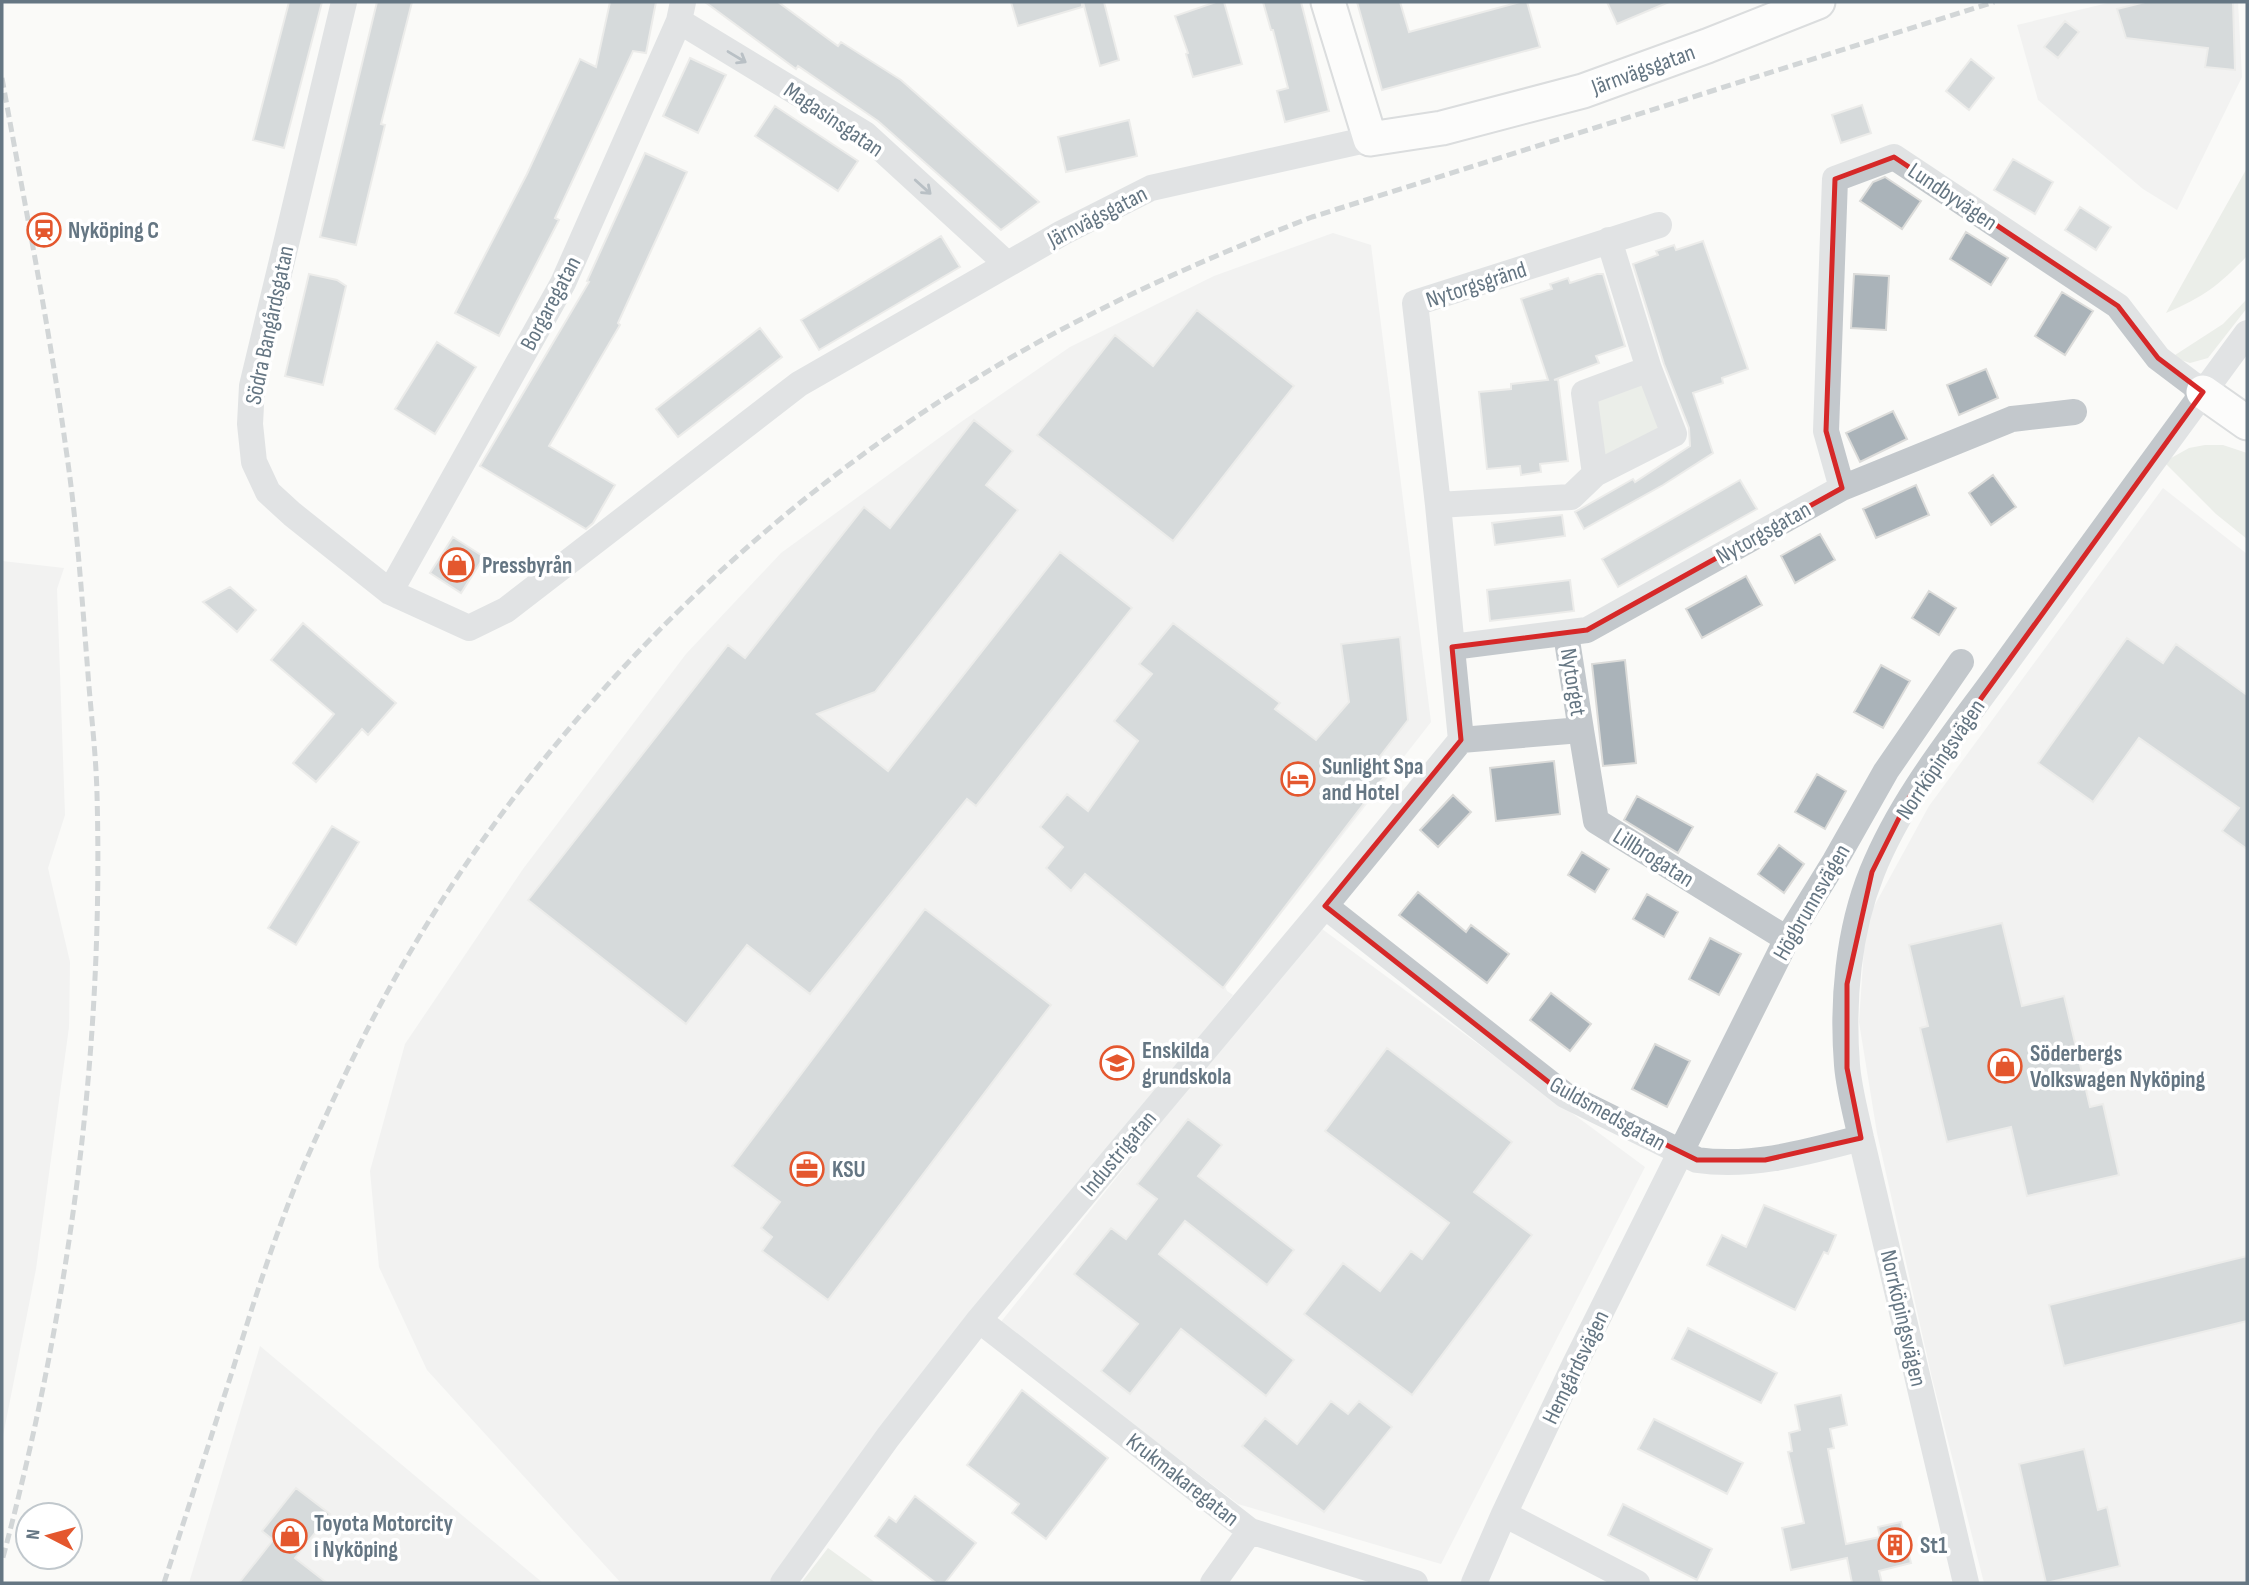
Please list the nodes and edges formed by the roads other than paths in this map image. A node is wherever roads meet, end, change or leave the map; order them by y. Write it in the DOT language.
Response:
graph roads {
  1 [pos="344,2"];
  2 [pos="1328,2"];
  3 [pos="1818,2"];
  4 [pos="681,11"];
  5 [pos="1370,139"];
  6 [pos="1659,225"];
  7 [pos="1609,240"];
  8 [pos="1007,264"];
  9 [pos="2247,333"];
  10 [pos="1649,369"];
  11 [pos="2203,392"];
  12 [pos="2074,412"];
  13 [pos="2247,423"];
  14 [pos="1595,474"];
  15 [pos="1842,488"];
  16 [pos="1438,505"];
  17 [pos="390,592"];
  18 [pos="506,610"];
  19 [pos="1566,634"];
  20 [pos="1452,647"];
  21 [pos="1961,662"];
  22 [pos="1581,730"];
  23 [pos="1461,740"];
  24 [pos="1325,906"];
  25 [pos="1787,939"];
  26 [pos="1861,1138"];
  27 [pos="1680,1153"];
  28 [pos="979,1320"];
  29 [pos="1504,1514"];
  30 [pos="1250,1531"];
  31 [pos="783,1583"];
  32 [pos="1213,1583"];
  33 [pos="1415,1583"];
  34 [pos="1474,1583"];
  35 [pos="1637,1583"];
  36 [pos="1966,1583"];
  1 -- 17 [label="street, Södra Bangårdsgatan"];
  2 -- 5 [label="main road"];
  3 -- 5 [label="main road, Järnvägsgatan"];
  4 -- 8 [label="street, Magasinsgatan, one-way"];
  4 -- 17 [label="street, Borgaregatan"];
  5 -- 8 [label="street, Järnvägsgatan"];
  6 -- 7 [label="street, Nytorgsgränd"];
  7 -- 10 [label="street"];
  7 -- 16 [label="street, Nytorgsgränd"];
  8 -- 18 [label="street, Järnvägsgatan"];
  9 -- 11 [label="street, Norrköpingsvägen"];
  10 -- 14 [label="street"];
  10 -- 14 [label="street"];
  11 -- 13 [label="main road"];
  11 -- 15 [label="street, Lundbyvägen"];
  11 -- 26 [label="street, Norrköpingsvägen"];
  12 -- 15 [label="street, Nytorgsgatan"];
  14 -- 16 [label="street"];
  15 -- 19 [label="street, Nytorgsgatan"];
  16 -- 20 [label="street, Nytorgsgränd"];
  17 -- 18 [label="street, Södra Bangårdsgatan"];
  19 -- 20 [label="street, Nytorgsgatan"];
  19 -- 22 [label="street, Nytorget"];
  20 -- 23 [label="street"];
  21 -- 25 [label="street, Högbrunnsvägen"];
  22 -- 23 [label="street"];
  22 -- 25 [label="street, Lillbrogatan"];
  23 -- 24 [label="street, Industrigatan"];
  24 -- 27 [label="street, Guldsmedsgatan"];
  24 -- 28 [label="street, Industrigatan"];
  25 -- 27 [label="street, Högbrunnsvägen"];
  26 -- 27 [label="street, Guldsmedsgatan"];
  26 -- 36 [label="street, Norrköpingsvägen"];
  27 -- 29 [label="street, Hemgårdsvägen"];
  28 -- 30 [label="street, Krukmakaregatan"];
  28 -- 31 [label="street, Industrigatan"];
  29 -- 34 [label="street, Hemgårdsvägen"];
  29 -- 35 [label="street"];
  30 -- 32 [label="street"];
  30 -- 33 [label="street, Krukmakaregatan"];
}
